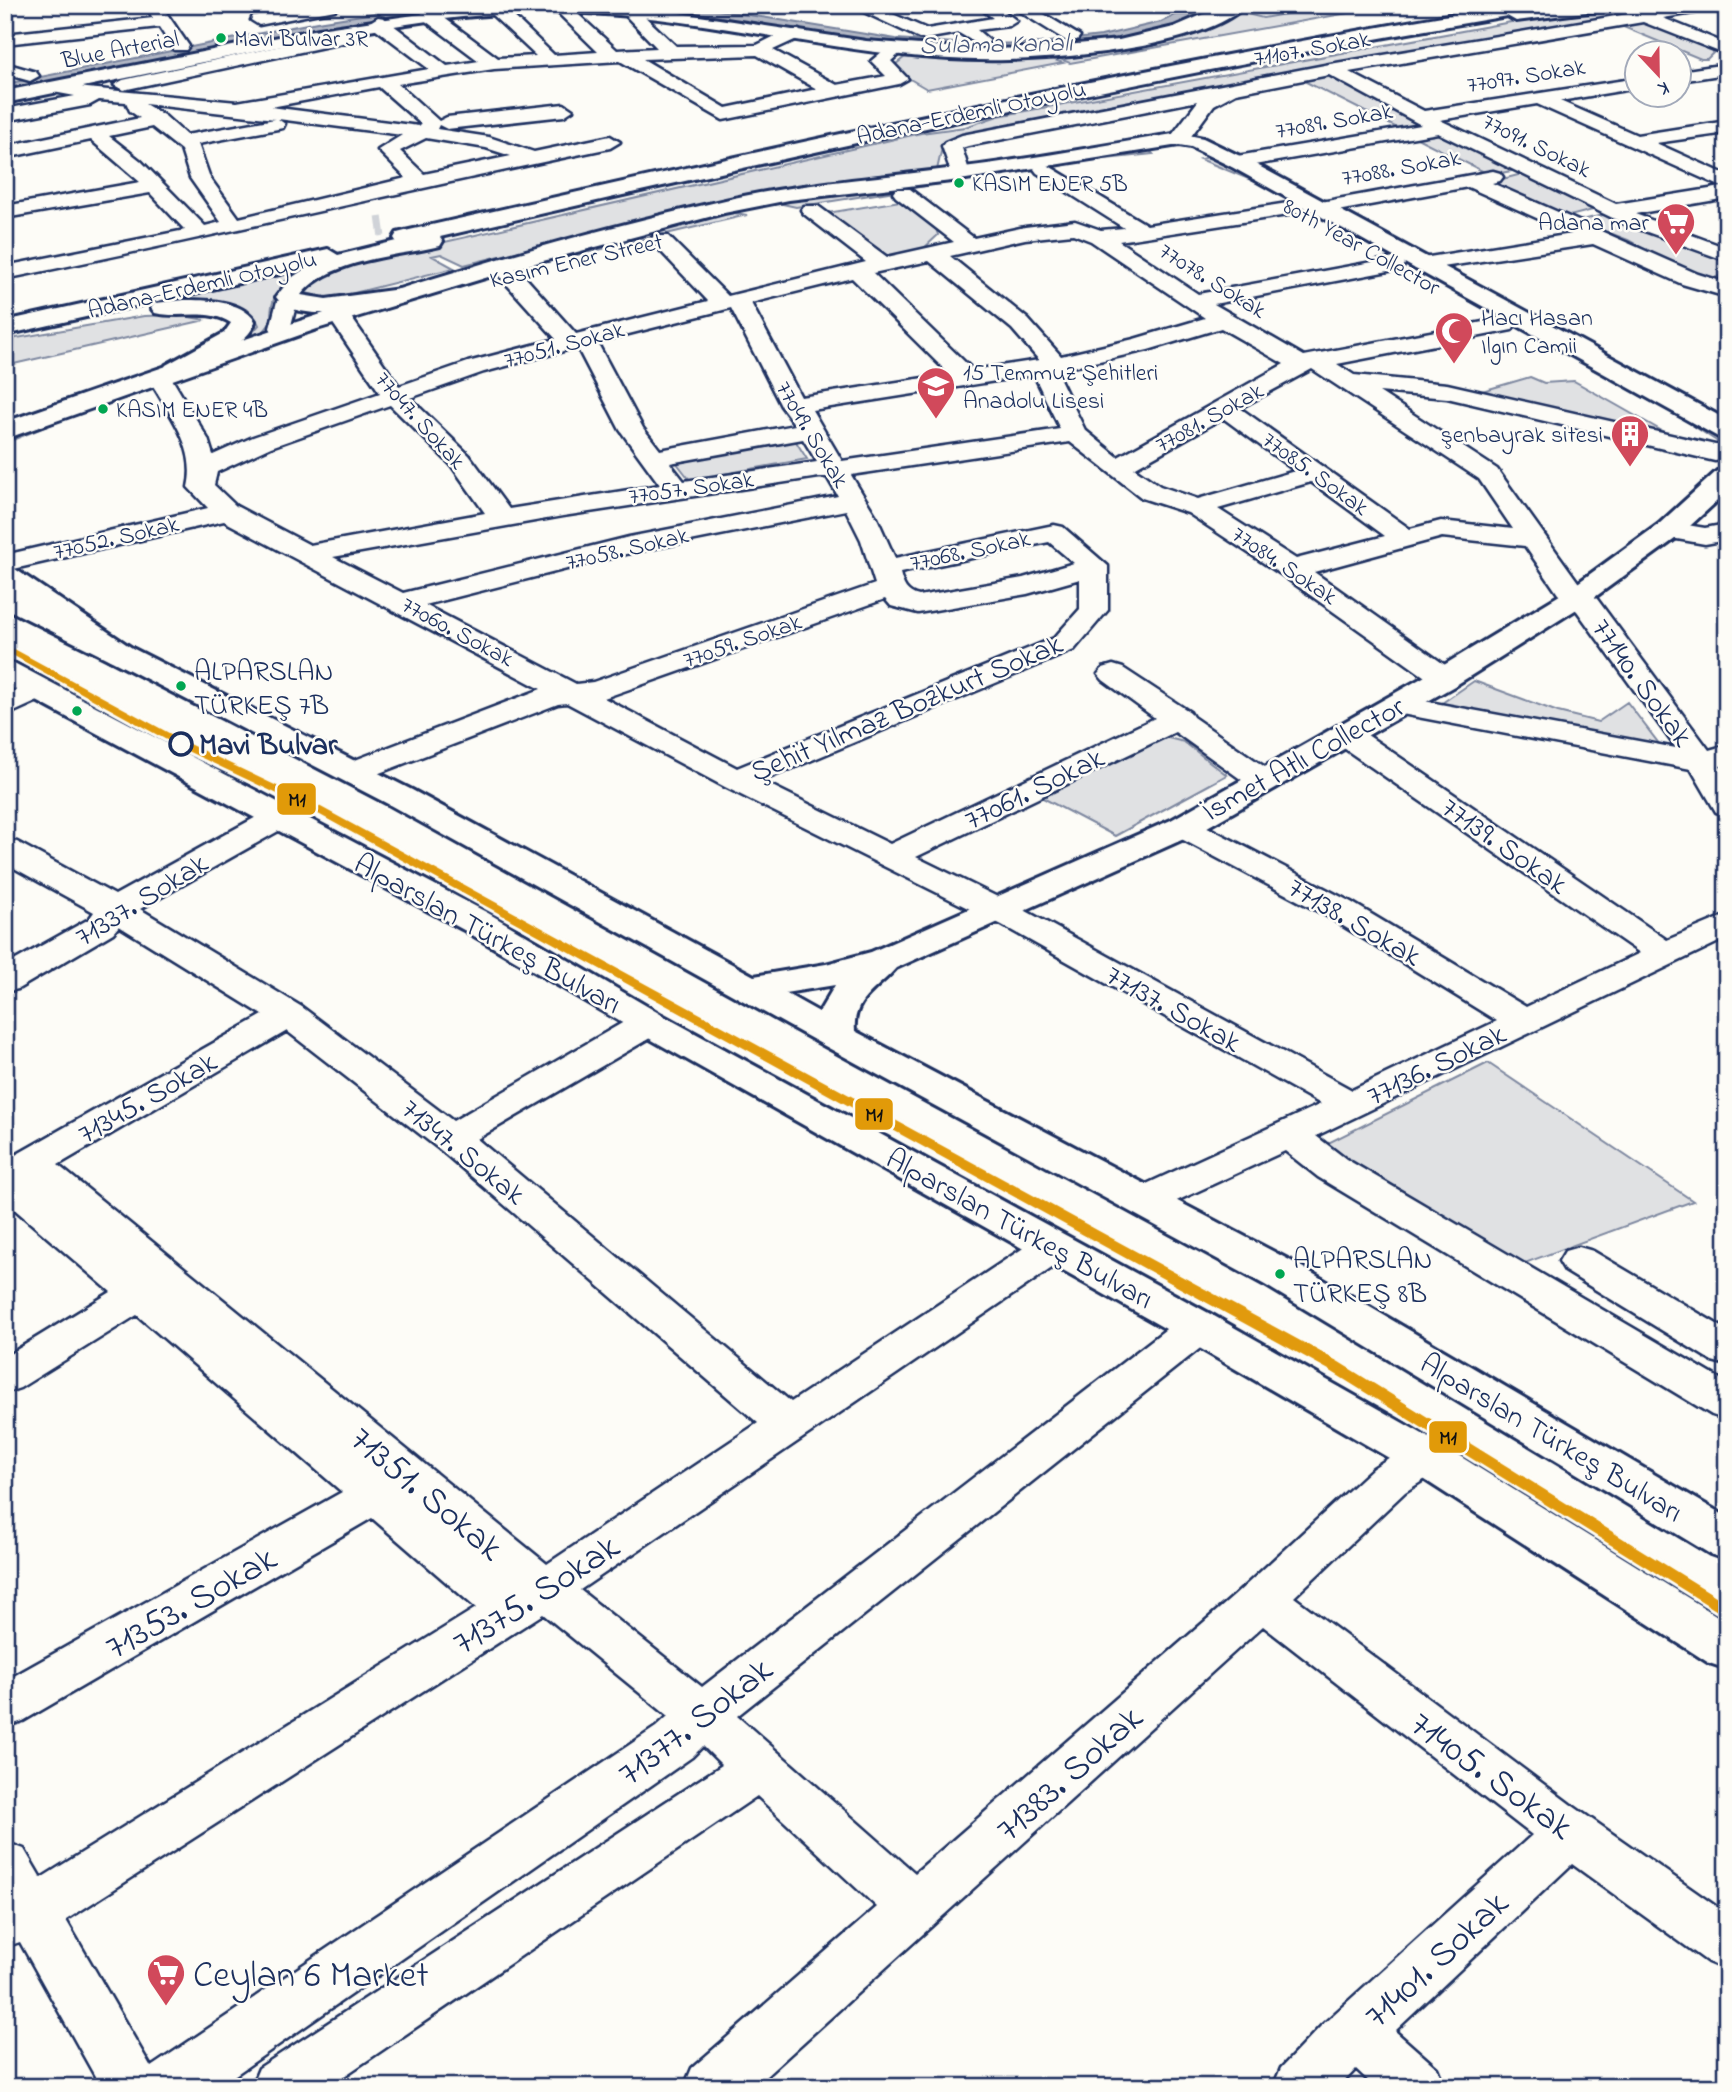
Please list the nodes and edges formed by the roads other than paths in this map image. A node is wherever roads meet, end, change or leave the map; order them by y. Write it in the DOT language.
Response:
graph roads {
  1 [pos="153,5"];
  2 [pos="246,5"];
  3 [pos="335,5"];
  4 [pos="397,5"];
  5 [pos="715,5"];
  6 [pos="857,5"];
  7 [pos="984,5"];
  8 [pos="1017,5"];
  9 [pos="1238,5"];
  10 [pos="1464,5"];
  11 [pos="1541,5"];
  12 [pos="1712,5"];
  13 [pos="560,7"];
  14 [pos="496,9"];
  15 [pos="1382,13"];
  16 [pos="1602,14"];
  17 [pos="429,15"];
  18 [pos="1641,16"];
  19 [pos="635,17"];
  20 [pos="1152,20"];
  21 [pos="162,22"];
  22 [pos="378,22"];
  23 [pos="5,24"];
  24 [pos="263,25"];
  25 [pos="962,27"];
  26 [pos="94,29"];
  27 [pos="793,34"];
  28 [pos="1361,35"];
  29 [pos="355,36"];
  30 [pos="1072,36"];
  31 [pos="1640,38"];
  32 [pos="5,39"];
  33 [pos="981,41"];
  34 [pos="180,46"];
  35 [pos="760,50"];
  36 [pos="895,50"];
  37 [pos="1727,50"];
  38 [pos="672,52"];
  39 [pos="1197,52"];
  40 [pos="618,56"];
  41 [pos="551,60"];
  42 [pos="1694,60"];
  43 [pos="383,61"];
  44 [pos="499,64"];
  45 [pos="1722,67"];
  46 [pos="6,69"];
  47 [pos="1330,69"];
  48 [pos="443,71"];
  49 [pos="1694,73"];
  50 [pos="402,77"];
  51 [pos="1290,77"];
  52 [pos="524,79"];
  53 [pos="383,81"];
  54 [pos="1624,85"];
  55 [pos="54,87"];
  56 [pos="1233,87"];
  57 [pos="1315,90"];
  58 [pos="834,91"];
  59 [pos="87,93"];
  60 [pos="544,94"];
  61 [pos="110,95"];
  62 [pos="5,97"];
  63 [pos="1538,98"];
  64 [pos="139,102"];
  65 [pos="237,108"];
  66 [pos="979,110"];
  67 [pos="5,115"];
  68 [pos="306,117"];
  69 [pos="1368,117"];
  70 [pos="1421,117"];
  71 [pos="577,119"];
  72 [pos="1440,127"];
  73 [pos="1727,127"];
  74 [pos="427,129"];
  75 [pos="171,130"];
  76 [pos="1401,133"];
  77 [pos="5,135"];
  78 [pos="102,140"];
  79 [pos="1634,141"];
  80 [pos="1168,148"];
  81 [pos="1437,150"];
  82 [pos="5,152"];
  83 [pos="533,156"];
  84 [pos="1237,162"];
  85 [pos="1460,162"];
  86 [pos="5,165"];
  87 [pos="1044,169"];
  88 [pos="1532,170"];
  89 [pos="977,174"];
  90 [pos="1492,177"];
  91 [pos="148,180"];
  92 [pos="420,181"];
  93 [pos="1471,181"];
  94 [pos="1727,182"];
  95 [pos="1727,192"];
  96 [pos="903,193"];
  97 [pos="93,196"];
  98 [pos="9,202"];
  99 [pos="173,205"];
  100 [pos="1294,208"];
  101 [pos="1321,208"];
  102 [pos="149,209"];
  103 [pos="811,210"];
  104 [pos="1615,211"];
  105 [pos="113,216"];
  106 [pos="1558,221"];
  107 [pos="234,226"];
  108 [pos="26,230"];
  109 [pos="1143,232"];
  110 [pos="200,233"];
  111 [pos="401,234"];
  112 [pos="342,235"];
  113 [pos="1098,237"];
  114 [pos="1595,237"];
  115 [pos="662,240"];
  116 [pos="969,244"];
  117 [pos="933,253"];
  118 [pos="1727,255"];
  119 [pos="883,264"];
  120 [pos="1394,264"];
  121 [pos="1423,264"];
  122 [pos="857,270"];
  123 [pos="500,272"];
  124 [pos="5,273"];
  125 [pos="1722,285"];
  126 [pos="400,296"];
  127 [pos="1195,301"];
  128 [pos="730,302"];
  129 [pos="5,310"];
  130 [pos="1223,320"];
  131 [pos="343,322"];
  132 [pos="1504,326"];
  133 [pos="5,328"];
  134 [pos="5,334"];
  135 [pos="570,342"];
  136 [pos="1308,363"];
  137 [pos="1056,364"];
  138 [pos="169,377"];
  139 [pos="966,377"];
  140 [pos="1347,382"];
  141 [pos="394,396"];
  142 [pos="793,406"];
  143 [pos="1226,408"];
  144 [pos="809,429"];
  145 [pos="1074,434"];
  146 [pos="6,447"];
  147 [pos="1726,454"];
  148 [pos="654,458"];
  149 [pos="205,468"];
  150 [pos="1116,468"];
  151 [pos="835,470"];
  152 [pos="1315,473"];
  153 [pos="677,489"];
  154 [pos="1727,495"];
  155 [pos="854,501"];
  156 [pos="1197,507"];
  157 [pos="1696,508"];
  158 [pos="228,512"];
  159 [pos="501,517"];
  160 [pos="1669,530"];
  161 [pos="1727,532"];
  162 [pos="1405,538"];
  163 [pos="1535,540"];
  164 [pos="309,553"];
  165 [pos="5,563"];
  166 [pos="1094,566"];
  167 [pos="1292,569"];
  168 [pos="5,575"];
  169 [pos="888,578"];
  170 [pos="5,596"];
  171 [pos="1578,596"];
  172 [pos="402,602"];
  173 [pos="121,654"];
  174 [pos="1113,674"];
  175 [pos="1445,678"];
  176 [pos="16,689"];
  177 [pos="574,693"];
  178 [pos="1397,705"];
  179 [pos="1179,718"];
  180 [pos="1346,735"];
  181 [pos="1714,758"];
  182 [pos="353,772"];
  183 [pos="736,780"];
  184 [pos="1265,781"];
  185 [pos="1727,805"];
  186 [pos="278,818"];
  187 [pos="1183,827"];
  188 [pos="5,849"];
  189 [pos="889,858"];
  190 [pos="115,909"];
  191 [pos="998,911"];
  192 [pos="1727,925"];
  193 [pos="1664,954"];
  194 [pos="884,960"];
  195 [pos="5,981"];
  196 [pos="749,988"];
  197 [pos="289,1015"];
  198 [pos="1523,1021"];
  199 [pos="649,1023"];
  200 [pos="837,1037"];
  201 [pos="1351,1105"];
  202 [pos="1287,1135"];
  203 [pos="451,1138"];
  204 [pos="14,1174"];
  205 [pos="1143,1201"];
  206 [pos="1054,1247"];
  207 [pos="1579,1261"];
  208 [pos="138,1296"];
  209 [pos="1198,1327"];
  210 [pos="1727,1350"];
  211 [pos="5,1377"];
  212 [pos="1727,1404"];
  213 [pos="789,1424"];
  214 [pos="1425,1457"];
  215 [pos="374,1496"];
  216 [pos="1727,1541"];
  217 [pos="528,1599"];
  218 [pos="1262,1599"];
  219 [pos="1727,1648"];
  220 [pos="5,1706"];
  221 [pos="702,1715"];
  222 [pos="760,1767"];
  223 [pos="1571,1832"];
  224 [pos="5,1865"];
  225 [pos="916,1908"];
  226 [pos="18,1918"];
  227 [pos="1727,1945"];
  228 [pos="1354,2032"];
  229 [pos="132,2087"];
  230 [pos="170,2087"];
  231 [pos="279,2087"];
  232 [pos="712,2087"];
  233 [pos="1301,2087"];
  234 [pos="1417,2087"];
  1 -- 21 [label="street"];
  2 -- 24 [label="street"];
  3 -- 24 [label="street"];
  4 -- 24 [label="main road, Blue Arterial"];
  5 -- 33 [label="main road"];
  6 -- 25 [label="street"];
  7 -- 25 [label="street"];
  8 -- 30 [label="street"];
  9 -- 36 [label="main road, Blue Arterial"];
  10 -- 39 [label="main road, Adana-Erdemli Otoyolu"];
  11 -- 28 [label="main road, Adana-Erdemli Otoyolu"];
  12 -- 18 [label="street, 71107. Sokak"];
  13 -- 14 [label="main road, Blue Arterial"];
  13 -- 27 [label="main road, Blue Arterial"];
  13 -- 40 [label="street"];
  14 -- 17 [label="main road, Blue Arterial"];
  14 -- 41 [label="street"];
  15 -- 39 [label="main road"];
  16 -- 18 [label="street, 71107. Sokak"];
  16 -- 28 [label="main road"];
  16 -- 31 [label="street"];
  16 -- 47 [label="street, 71107. Sokak"];
  17 -- 22 [label="main road, Blue Arterial"];
  17 -- 44 [label="street"];
  18 -- 37 [label="street"];
  19 -- 38 [label="street"];
  20 -- 30 [label="main road"];
  21 -- 26 [label="street"];
  21 -- 34 [label="street"];
  22 -- 29 [label="main road, Blue Arterial"];
  22 -- 48 [label="street"];
  23 -- 26 [label="street"];
  24 -- 34 [label="main road, Blue Arterial"];
  25 -- 33 [label="street"];
  26 -- 32 [label="street"];
  27 -- 35 [label="street"];
  27 -- 36 [label="main road, Blue Arterial"];
  28 -- 66 [label="main road, Adana-Erdemli Otoyolu"];
  29 -- 55 [label="main road, Blue Arterial"];
  29 -- 59 [label="street"];
  30 -- 33 [label="main road"];
  34 -- 46 [label="main road, Blue Arterial"];
  35 -- 38 [label="street"];
  35 -- 58 [label="street"];
  36 -- 58 [label="street"];
  38 -- 40 [label="street"];
  39 -- 111 [label="main road, Adana-Erdemli Otoyolu"];
  40 -- 41 [label="street"];
  40 -- 58 [label="street"];
  41 -- 44 [label="street"];
  42 -- 45 [label="street"];
  43 -- 50 [label="street"];
  44 -- 48 [label="street"];
  44 -- 52 [label="street"];
  45 -- 49 [label="street"];
  47 -- 51 [label="street, 71107. Sokak"];
  47 -- 70 [label="street, 77091. Sokak"];
  48 -- 50 [label="street"];
  50 -- 53 [label="street"];
  51 -- 56 [label="street, 71107. Sokak"];
  51 -- 57 [label="street"];
  53 -- 65 [label="street"];
  53 -- 74 [label="street"];
  54 -- 63 [label="street, 77097. Sokak"];
  55 -- 59 [label="street"];
  55 -- 62 [label="main road, Blue Arterial"];
  56 -- 80 [label="street"];
  56 -- 89 [label="street, 71107. Sokak"];
  59 -- 61 [label="street"];
  60 -- 71 [label="street"];
  61 -- 64 [label="street"];
  61 -- 67 [label="street"];
  63 -- 70 [label="street, 77097. Sokak"];
  63 -- 79 [label="street"];
  64 -- 65 [label="street"];
  64 -- 75 [label="street"];
  64 -- 77 [label="street"];
  65 -- 68 [label="street"];
  66 -- 111 [label="main road, Adana-Erdemli Otoyolu"];
  66 -- 126 [label="main road"];
  68 -- 74 [label="street"];
  68 -- 75 [label="street"];
  69 -- 76 [label="street"];
  70 -- 72 [label="street, 77091. Sokak"];
  71 -- 74 [label="street"];
  71 -- 83 [label="street"];
  72 -- 76 [label="street, 77089. Sokak"];
  72 -- 88 [label="street, 77091. Sokak"];
  73 -- 79 [label="street"];
  74 -- 83 [label="street"];
  74 -- 92 [label="street"];
  75 -- 78 [label="street"];
  75 -- 107 [label="street"];
  76 -- 81 [label="street"];
  76 -- 84 [label="street, 77089. Sokak"];
  78 -- 82 [label="street"];
  78 -- 86 [label="street"];
  78 -- 91 [label="street"];
  79 -- 94 [label="street"];
  80 -- 84 [label="main road, 80th Year Collector"];
  80 -- 87 [label="main road, Kasım Ener Street"];
  80 -- 89 [label="main road, Kasım Ener Street"];
  80 -- 100 [label="main road, 80th Year Collector"];
  83 -- 92 [label="street"];
  84 -- 101 [label="main road, 80th Year Collector"];
  85 -- 90 [label="street"];
  87 -- 89 [label="main road, Kasım Ener Street"];
  87 -- 109 [label="street"];
  88 -- 90 [label="street, 77088. Sokak"];
  88 -- 104 [label="street, 77091. Sokak"];
  89 -- 89 [label="main road"];
  89 -- 96 [label="main road, Kasım Ener Street"];
  89 -- 123 [label="main road, Kasım Ener Street"];
  90 -- 93 [label="street, 77088. Sokak"];
  91 -- 97 [label="street"];
  91 -- 98 [label="street"];
  91 -- 99 [label="street"];
  92 -- 107 [label="street"];
  93 -- 101 [label="street, 77088. Sokak"];
  93 -- 106 [label="street"];
  95 -- 104 [label="street"];
  96 -- 103 [label="main road, Kasım Ener Street"];
  96 -- 116 [label="street"];
  97 -- 98 [label="street"];
  97 -- 105 [label="street"];
  98 -- 108 [label="street"];
  99 -- 102 [label="street"];
  99 -- 110 [label="street"];
  100 -- 109 [label="street"];
  100 -- 120 [label="main road, 80th Year Collector"];
  101 -- 121 [label="main road, 80th Year Collector"];
  103 -- 115 [label="main road, Kasım Ener Street"];
  103 -- 119 [label="street"];
  104 -- 106 [label="street"];
  104 -- 118 [label="street, 77091. Sokak"];
  106 -- 114 [label="street"];
  107 -- 110 [label="street"];
  109 -- 113 [label="street"];
  110 -- 124 [label="street"];
  111 -- 133 [label="main road, Adana-Erdemli Otoyolu"];
  112 -- 129 [label="main road, Adana-Erdemli Otoyolu"];
  113 -- 116 [label="street, 77051. Sokak"];
  113 -- 127 [label="street, 77078. Sokak"];
  114 -- 121 [label="street"];
  114 -- 125 [label="street"];
  115 -- 123 [label="main road, Kasım Ener Street"];
  115 -- 128 [label="street, 77049. Sokak"];
  116 -- 117 [label="street, 77051. Sokak"];
  117 -- 119 [label="street, 77051. Sokak"];
  117 -- 137 [label="street"];
  119 -- 122 [label="street, 77051. Sokak"];
  120 -- 127 [label="street"];
  120 -- 132 [label="main road, 80th Year Collector"];
  121 -- 147 [label="main road, 80th Year Collector"];
  122 -- 128 [label="street, 77051. Sokak"];
  122 -- 139 [label="street"];
  123 -- 123 [label="main road"];
  123 -- 126 [label="main road, Kasım Ener Street"];
  123 -- 131 [label="main road, Kasım Ener Street"];
  123 -- 135 [label="street"];
  126 -- 138 [label="main road, Kasım Ener Street"];
  127 -- 130 [label="street, 77078. Sokak"];
  128 -- 135 [label="street, 77051. Sokak"];
  128 -- 142 [label="street, 77049. Sokak"];
  130 -- 136 [label="street, 77078. Sokak"];
  130 -- 137 [label="street"];
  131 -- 138 [label="main road, Kasım Ener Street"];
  131 -- 141 [label="street, 77047. Sokak"];
  132 -- 136 [label="street, 77081. Sokak"];
  132 -- 147 [label="main road, 80th Year Collector"];
  134 -- 138 [label="main road"];
  135 -- 141 [label="street, 77051. Sokak"];
  135 -- 148 [label="street"];
  136 -- 140 [label="street, 77078. Sokak"];
  136 -- 143 [label="street, 77081. Sokak"];
  137 -- 139 [label="street"];
  137 -- 145 [label="street"];
  138 -- 146 [label="main road, Kasım Ener Street"];
  138 -- 149 [label="street"];
  139 -- 142 [label="street"];
  140 -- 147 [label="street"];
  140 -- 163 [label="street, 77078. Sokak"];
  141 -- 149 [label="street, 77051. Sokak"];
  141 -- 159 [label="street, 77047. Sokak"];
  142 -- 144 [label="street, 77049. Sokak"];
  143 -- 150 [label="street, 77081. Sokak"];
  143 -- 152 [label="street, 77085. Sokak"];
  144 -- 148 [label="street"];
  144 -- 151 [label="street, 77049. Sokak"];
  145 -- 150 [label="street, 77084. Sokak"];
  145 -- 151 [label="street, 77057. Sokak"];
  147 -- 157 [label="main road, İsmet Atlı Collector"];
  148 -- 153 [label="street"];
  149 -- 158 [label="street, 77060. Sokak"];
  150 -- 156 [label="street, 77084. Sokak"];
  151 -- 153 [label="street, 77057. Sokak"];
  151 -- 155 [label="street, 77049. Sokak"];
  152 -- 156 [label="street"];
  152 -- 162 [label="street, 77085. Sokak"];
  153 -- 159 [label="street, 77057. Sokak"];
  154 -- 157 [label="main road, İsmet Atlı Collector"];
  155 -- 169 [label="street, 77049. Sokak"];
  155 -- 172 [label="street, 77058. Sokak"];
  156 -- 167 [label="street, 77084. Sokak"];
  157 -- 160 [label="main road, İsmet Atlı Collector"];
  158 -- 164 [label="street, 77060. Sokak"];
  158 -- 165 [label="street, 77052. Sokak"];
  159 -- 164 [label="street, 77057. Sokak"];
  160 -- 161 [label="street"];
  160 -- 171 [label="main road, İsmet Atlı Collector"];
  162 -- 163 [label="street"];
  162 -- 167 [label="street"];
  163 -- 171 [label="street, 77140. Sokak"];
  164 -- 172 [label="street, 77060. Sokak"];
  166 -- 169 [label="street"];
  166 -- 169 [label="street, 77068. Sokak"];
  166 -- 183 [label="street, Şehit Yılmaz Bozkurt Sokak"];
  167 -- 175 [label="street, 77084. Sokak"];
  168 -- 173 [label="main road, Alparslan Türkeş Bulvarı"];
  169 -- 177 [label="street, 77059. Sokak"];
  170 -- 173 [label="main road, Alparslan Türkeş Bulvarı"];
  171 -- 175 [label="main road, İsmet Atlı Collector"];
  171 -- 181 [label="street, 77140. Sokak"];
  172 -- 177 [label="street, 77060. Sokak"];
  173 -- 182 [label="main road, Alparslan Türkeş Bulvarı"];
  174 -- 179 [label="street"];
  175 -- 178 [label="main road, İsmet Atlı Collector"];
  176 -- 186 [label="main road, Alparslan Türkeş Bulvarı"];
  177 -- 182 [label="street, 77059. Sokak"];
  177 -- 183 [label="street, 77060. Sokak"];
  178 -- 180 [label="main road, İsmet Atlı Collector"];
  178 -- 181 [label="street"];
  179 -- 184 [label="street"];
  179 -- 189 [label="street, 77061. Sokak"];
  180 -- 184 [label="main road, İsmet Atlı Collector"];
  180 -- 193 [label="street, 77139. Sokak"];
  181 -- 185 [label="street, 77140. Sokak"];
  182 -- 196 [label="main road, Alparslan Türkeş Bulvarı"];
  183 -- 189 [label="street, 77060. Sokak"];
  184 -- 187 [label="main road, İsmet Atlı Collector"];
  186 -- 190 [label="street, 71337. Sokak"];
  186 -- 199 [label="main road, Alparslan Türkeş Bulvarı"];
  187 -- 191 [label="main road, İsmet Atlı Collector"];
  187 -- 198 [label="street, 77138. Sokak"];
  188 -- 190 [label="street, 71347. Sokak"];
  189 -- 191 [label="street, 77137. Sokak"];
  190 -- 195 [label="street, 71337. Sokak"];
  190 -- 197 [label="street, 71347. Sokak"];
  191 -- 194 [label="main road, İsmet Atlı Collector"];
  191 -- 201 [label="street, 77137. Sokak"];
  192 -- 193 [label="street, 77136. Sokak"];
  193 -- 198 [label="street, 77136. Sokak"];
  194 -- 196 [label="main road"];
  194 -- 200 [label="main road"];
  196 -- 200 [label="main road, Alparslan Türkeş Bulvarı"];
  197 -- 203 [label="street, 71347. Sokak"];
  197 -- 204 [label="street, 71345. Sokak"];
  198 -- 201 [label="street, 77136. Sokak"];
  199 -- 203 [label="street"];
  199 -- 206 [label="main road, Alparslan Türkeş Bulvarı"];
  200 -- 205 [label="main road, Alparslan Türkeş Bulvarı"];
  201 -- 202 [label="street, 77136. Sokak"];
  202 -- 205 [label="street, 77136. Sokak"];
  202 -- 212 [label="street"];
  203 -- 213 [label="street, 71347. Sokak"];
  204 -- 208 [label="street, 71351. Sokak"];
  204 -- 217 [label="street, 71351. Sokak"];
  205 -- 216 [label="main road, Alparslan Türkeş Bulvarı"];
  206 -- 209 [label="main road, Alparslan Türkeş Bulvarı"];
  206 -- 213 [label="street, 71375. Sokak"];
  207 -- 210 [label="street"];
  208 -- 211 [label="street"];
  208 -- 215 [label="street, 71351. Sokak"];
  209 -- 214 [label="main road, Alparslan Türkeş Bulvarı"];
  209 -- 221 [label="street, 71377. Sokak"];
  213 -- 217 [label="street, 71375. Sokak"];
  214 -- 218 [label="street, 71383. Sokak"];
  214 -- 219 [label="main road, Alparslan Türkeş Bulvarı"];
  215 -- 217 [label="street, 71351. Sokak"];
  215 -- 220 [label="street, 71353. Sokak"];
  217 -- 221 [label="street, 71351. Sokak"];
  217 -- 226 [label="street, 71375. Sokak"];
  218 -- 223 [label="street, 71405. Sokak"];
  218 -- 225 [label="street, 71383. Sokak"];
  221 -- 222 [label="street, 71351. Sokak"];
  221 -- 230 [label="street, 71377. Sokak"];
  222 -- 225 [label="street, 71351. Sokak"];
  222 -- 231 [label="street"];
  223 -- 227 [label="street, 71405. Sokak"];
  223 -- 228 [label="street, 71401. Sokak"];
  224 -- 226 [label="street"];
  225 -- 232 [label="street, 71383. Sokak"];
  226 -- 229 [label="street"];
  228 -- 233 [label="street, 71401. Sokak"];
  228 -- 234 [label="street"];
}
